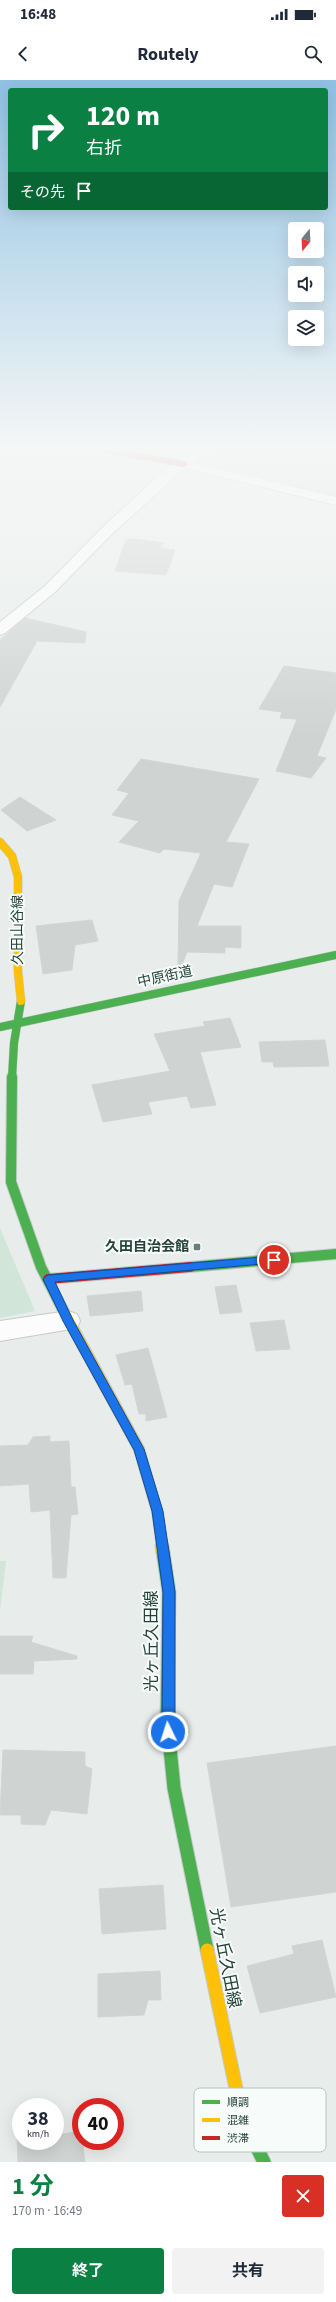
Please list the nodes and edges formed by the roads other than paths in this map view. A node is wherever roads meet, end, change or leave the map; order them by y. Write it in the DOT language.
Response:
graph roads {
  1 [pos="95,543"];
  2 [pos="0,630"];
  3 [pos="0,842"];
  4 [pos="336,955"];
  5 [pos="17,1023"];
  6 [pos="0,1027"];
  7 [pos="336,1254"];
  8 [pos="48,1279"];
  9 [pos="68,1321"];
  10 [pos="0,1331"];
  11 [pos="236,2088"];
  12 [pos="259,2152"];
  13 [pos="264,2162"];
  1 -- 2 [label="street"];
  3 -- 5 [label="street, 久田山谷線"];
  4 -- 5 [label="street, 中原街道"];
  5 -- 6 [label="street, 中原街道"];
  5 -- 8 [label="street, 久田山谷線"];
  7 -- 8 [label="street"];
  8 -- 9 [label="street, 光ヶ丘久田線"];
  9 -- 10 [label="street"];
  9 -- 11 [label="street, 光ヶ丘久田線"];
  12 -- 13 [label="street, 光ヶ丘久田線"];
}
